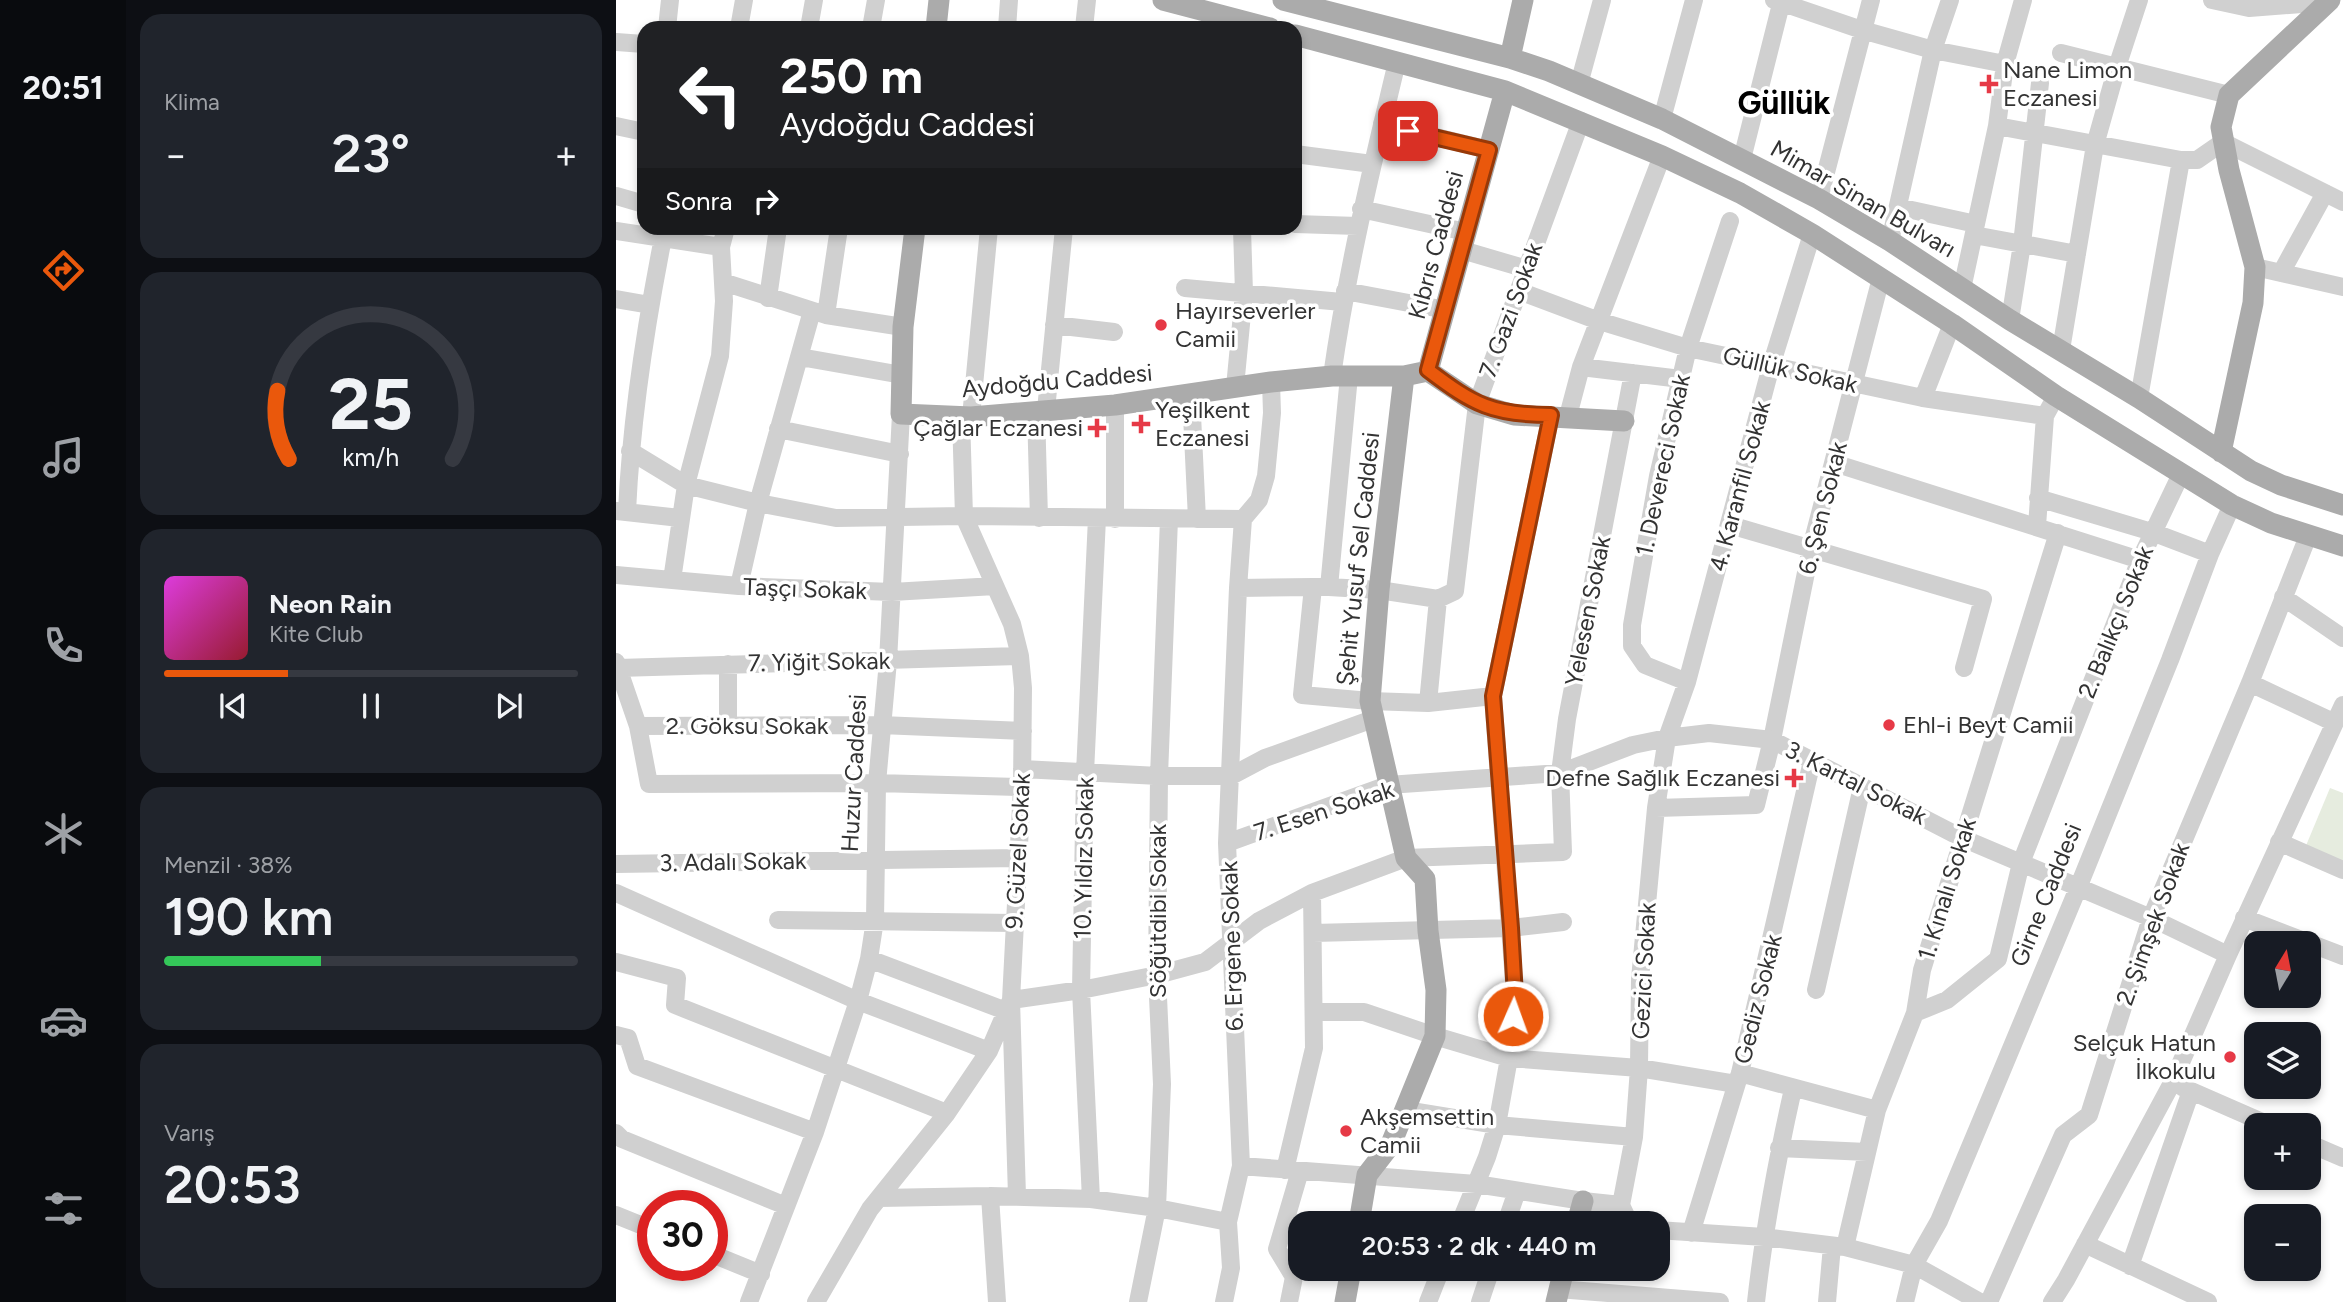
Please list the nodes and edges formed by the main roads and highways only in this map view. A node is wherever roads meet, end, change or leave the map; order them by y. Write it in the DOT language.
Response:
graph roads {
  1 [pos="939,0"];
  2 [pos="1163,0"];
  3 [pos="1283,0"];
  4 [pos="1523,0"];
  5 [pos="2329,1"];
  6 [pos="937,21"];
  7 [pos="1243,21"];
  8 [pos="1302,37"];
  9 [pos="1510,58"];
  10 [pos="1505,92"];
  11 [pos="914,235"];
  12 [pos="1428,370"];
  13 [pos="1404,376"];
  14 [pos="901,414"];
  15 [pos="1624,421"];
  16 [pos="2221,452"];
  17 [pos="2343,505"];
  18 [pos="2343,546"];
  19 [pos="1583,1201"];
  20 [pos="1361,1211"];
  21 [pos="1580,1211"];
  22 [pos="1349,1281"];
  23 [pos="1345,1302"];
  1 -- 6 [label="main road"];
  2 -- 7 [label="main road"];
  3 -- 9 [label="main road, Mimar Sinan Bulvarı"];
  4 -- 9 [label="main road"];
  5 -- 16 [label="main road"];
  8 -- 10 [label="main road"];
  9 -- 16 [label="main road, Mimar Sinan Bulvarı"];
  10 -- 12 [label="main road, Kıbrıs Caddesi"];
  10 -- 18 [label="main road"];
  11 -- 14 [label="main road, Huzur Caddesi"];
  12 -- 13 [label="main road, Aydoğdu Caddesi"];
  12 -- 15 [label="main road"];
  13 -- 14 [label="main road, Aydoğdu Caddesi"];
  13 -- 20 [label="main road, Şehit Yusuf Sel Caddesi"];
  16 -- 17 [label="main road, Mimar Sinan Bulvarı"];
  19 -- 21 [label="main road"];
  22 -- 23 [label="main road"];
}
